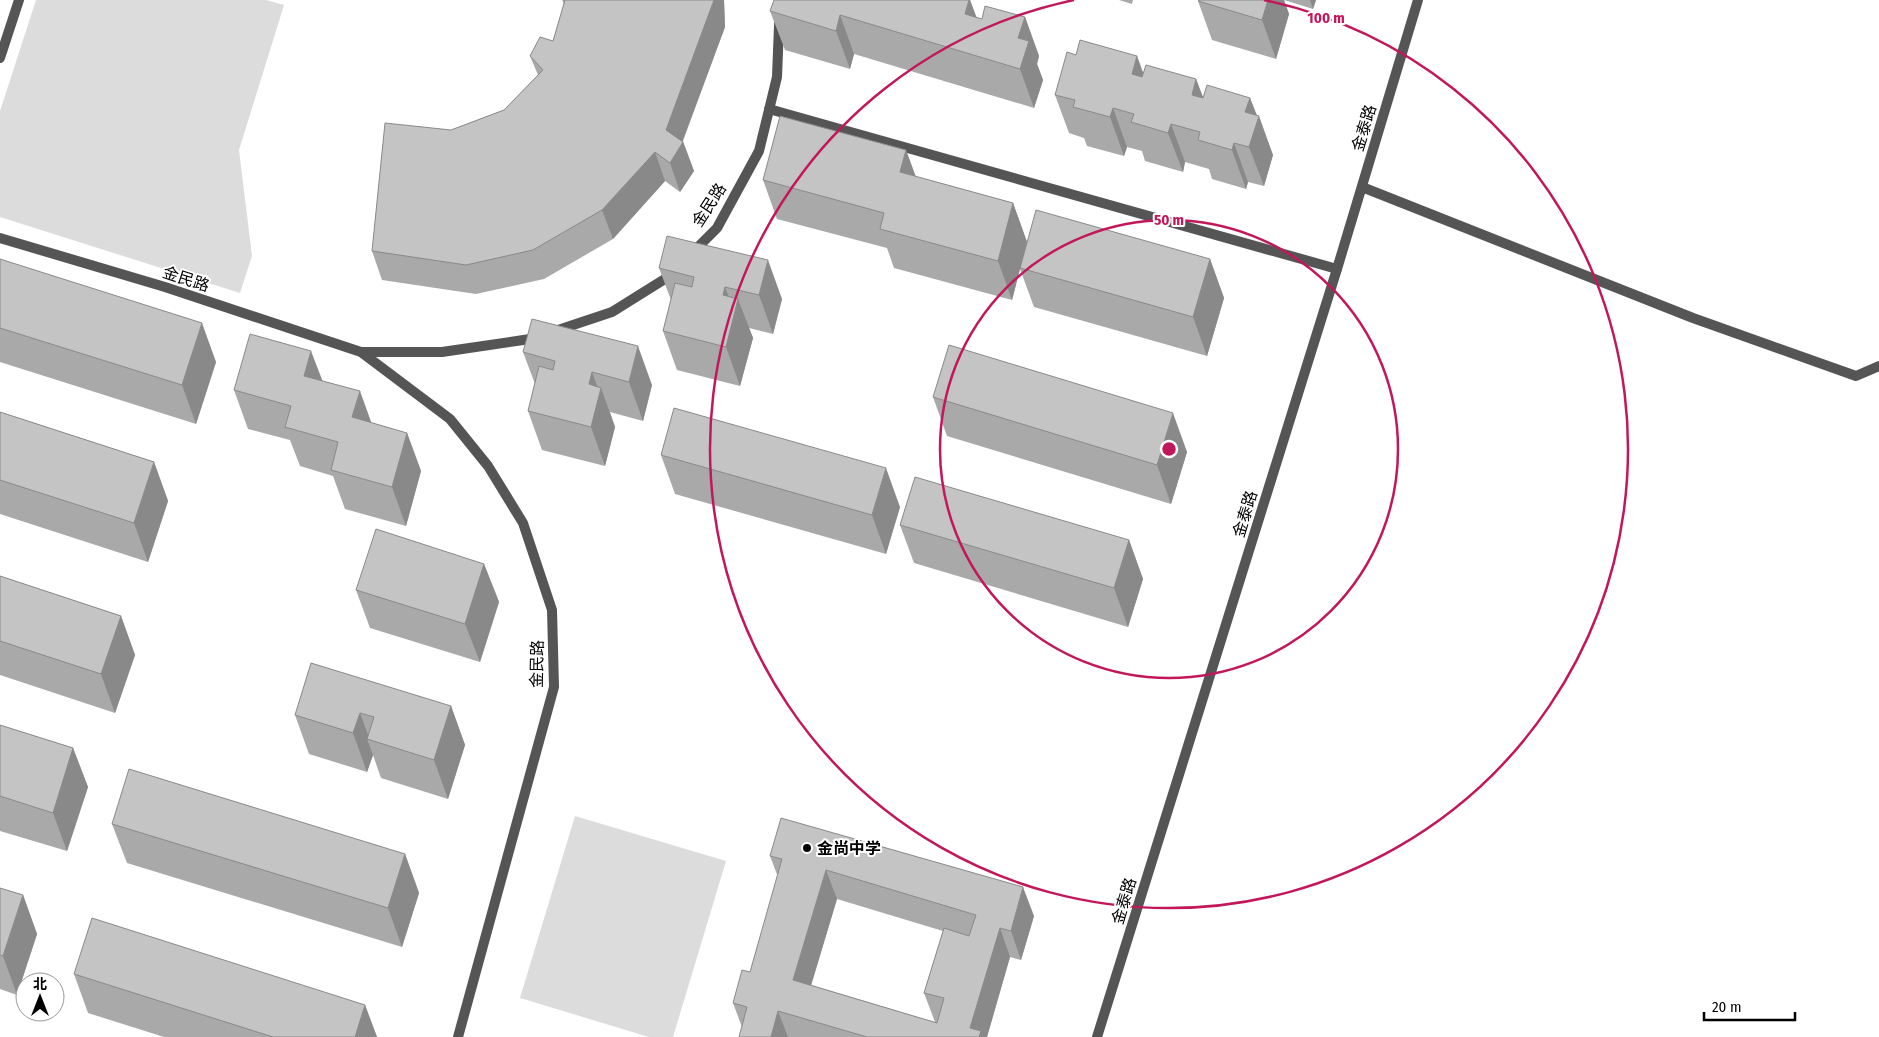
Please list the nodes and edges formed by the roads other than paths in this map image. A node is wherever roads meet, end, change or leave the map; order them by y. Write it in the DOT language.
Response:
graph roads {
  1 [pos="19,0"];
  2 [pos="780,0"];
  3 [pos="1418,0"];
  4 [pos="0,58"];
  5 [pos="769,108"];
  6 [pos="1362,187"];
  7 [pos="0,238"];
  8 [pos="1338,269"];
  9 [pos="361,352"];
  10 [pos="1879,366"];
  11 [pos="458,1037"];
  12 [pos="1097,1037"];
  1 -- 4 [label="street"];
  2 -- 5 [label="street, 金民路"];
  3 -- 6 [label="street, 金泰路"];
  5 -- 8 [label="street"];
  5 -- 9 [label="street, 金民路"];
  6 -- 8 [label="street, 金泰路"];
  6 -- 10 [label="street"];
  7 -- 9 [label="street, 金民路"];
  8 -- 12 [label="street, 金泰路"];
  9 -- 11 [label="street, 金民路"];
}
